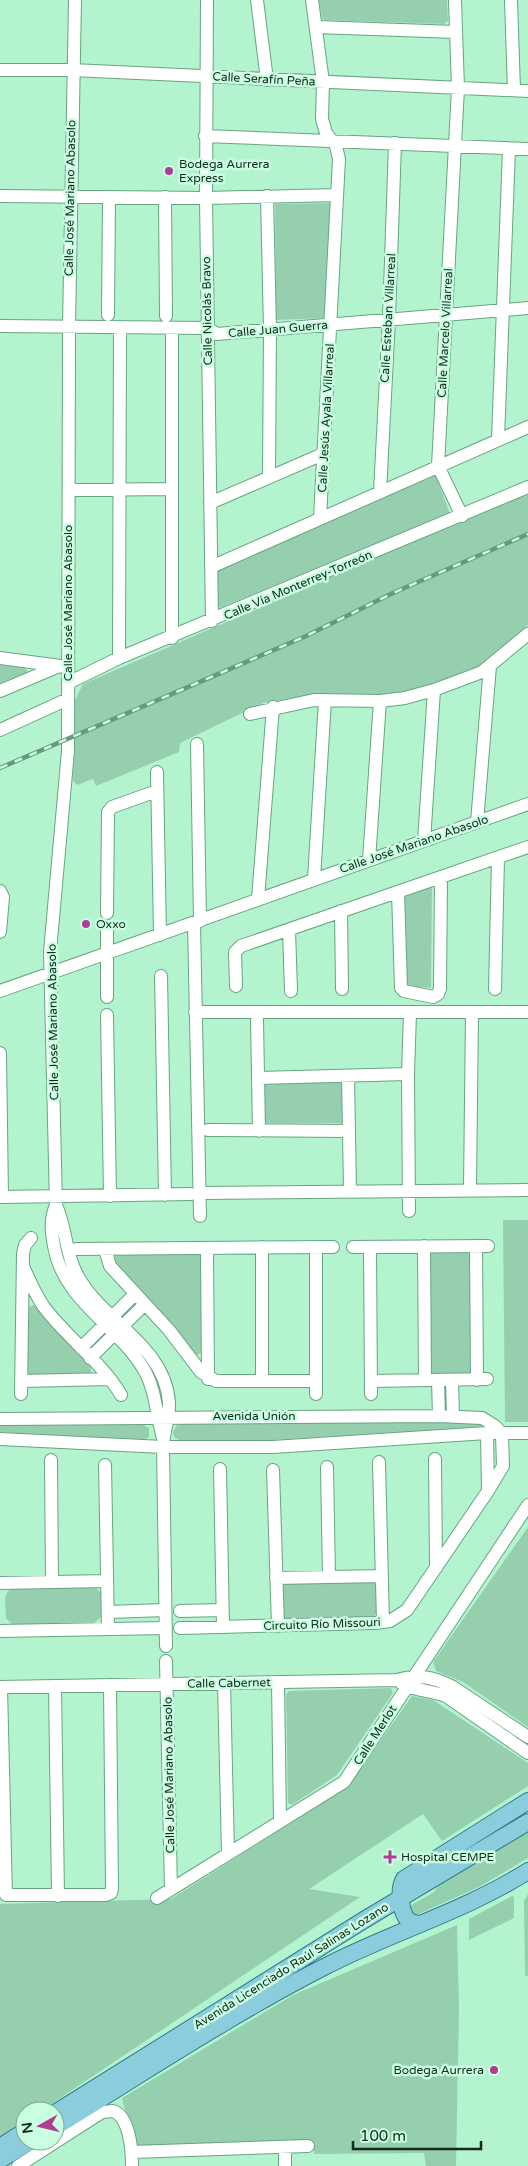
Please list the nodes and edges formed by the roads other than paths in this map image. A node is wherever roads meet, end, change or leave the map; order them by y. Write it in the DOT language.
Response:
graph roads {
  1 [pos="75,0"];
  2 [pos="207,0"];
  3 [pos="257,0"];
  4 [pos="312,0"];
  5 [pos="455,0"];
  6 [pos="511,0"];
  7 [pos="316,27"];
  8 [pos="456,32"];
  9 [pos="0,70"];
  10 [pos="72,70"];
  11 [pos="206,76"];
  12 [pos="267,80"];
  13 [pos="323,82"];
  14 [pos="458,88"];
  15 [pos="514,90"];
  16 [pos="528,91"];
  17 [pos="205,136"];
  18 [pos="332,141"];
  19 [pos="395,143"];
  20 [pos="455,146"];
  21 [pos="509,149"];
  22 [pos="528,149"];
  23 [pos="337,195"];
  24 [pos="0,196"];
  25 [pos="267,196"];
  26 [pos="70,197"];
  27 [pos="109,197"];
  28 [pos="165,197"];
  29 [pos="206,198"];
  30 [pos="528,308"];
  31 [pos="504,309"];
  32 [pos="446,313"];
  33 [pos="108,315"];
  34 [pos="166,316"];
  35 [pos="389,319"];
  36 [pos="331,324"];
  37 [pos="0,326"];
  38 [pos="68,326"];
  39 [pos="120,327"];
  40 [pos="172,328"];
  41 [pos="207,328"];
  42 [pos="270,330"];
  43 [pos="528,427"];
  44 [pos="498,439"];
  45 [pos="323,454"];
  46 [pos="438,466"];
  47 [pos="269,477"];
  48 [pos="528,487"];
  49 [pos="172,488"];
  50 [pos="119,489"];
  51 [pos="69,490"];
  52 [pos="380,492"];
  53 [pos="210,503"];
  54 [pos="462,516"];
  55 [pos="320,518"];
  56 [pos="211,567"];
  57 [pos="212,621"];
  58 [pos="528,634"];
  59 [pos="172,638"];
  60 [pos="0,658"];
  61 [pos="119,658"];
  62 [pos="490,666"];
  63 [pos="62,667"];
  64 [pos="68,683"];
  65 [pos="434,690"];
  66 [pos="0,691"];
  67 [pos="68,699"];
  68 [pos="325,700"];
  69 [pos="380,701"];
  70 [pos="273,707"];
  71 [pos="250,714"];
  72 [pos="0,730"];
  73 [pos="197,744"];
  74 [pos="157,772"];
  75 [pos="157,791"];
  76 [pos="528,804"];
  77 [pos="477,822"];
  78 [pos="424,841"];
  79 [pos="528,847"];
  80 [pos="498,858"];
  81 [pos="369,860"];
  82 [pos="441,878"];
  83 [pos="314,879"];
  84 [pos="1,892"];
  85 [pos="398,892"];
  86 [pos="258,898"];
  87 [pos="341,911"];
  88 [pos="197,922"];
  89 [pos="288,930"];
  90 [pos="0,932"];
  91 [pos="160,935"];
  92 [pos="106,954"];
  93 [pos="52,973"];
  94 [pos="162,976"];
  95 [pos="236,986"];
  96 [pos="494,988"];
  97 [pos="342,989"];
  98 [pos="0,991"];
  99 [pos="292,991"];
  100 [pos="107,997"];
  101 [pos="195,1012"];
  102 [pos="472,1012"];
  103 [pos="528,1012"];
  104 [pos="410,1013"];
  105 [pos="107,1014"];
  106 [pos="256,1020"];
  107 [pos="0,1053"];
  108 [pos="408,1074"];
  109 [pos="348,1076"];
  110 [pos="258,1078"];
  111 [pos="208,1130"];
  112 [pos="259,1131"];
  113 [pos="349,1131"];
  114 [pos="528,1180"];
  115 [pos="470,1189"];
  116 [pos="350,1190"];
  117 [pos="409,1190"];
  118 [pos="528,1190"];
  119 [pos="195,1194"];
  120 [pos="164,1195"];
  121 [pos="110,1196"];
  122 [pos="1,1197"];
  123 [pos="56,1201"];
  124 [pos="410,1211"];
  125 [pos="200,1216"];
  126 [pos="31,1238"];
  127 [pos="353,1246"];
  128 [pos="370,1246"];
  129 [pos="424,1246"];
  130 [pos="316,1247"];
  131 [pos="334,1247"];
  132 [pos="207,1248"];
  133 [pos="262,1248"];
  134 [pos="76,1249"];
  135 [pos="104,1249"];
  136 [pos="23,1266"];
  137 [pos="135,1294"];
  138 [pos="145,1304"];
  139 [pos="108,1321"];
  140 [pos="118,1330"];
  141 [pos="81,1348"];
  142 [pos="90,1358"];
  143 [pos="208,1378"];
  144 [pos="110,1380"];
  145 [pos="432,1380"];
  146 [pos="452,1380"];
  147 [pos="21,1381"];
  148 [pos="262,1381"];
  149 [pos="20,1394"];
  150 [pos="121,1395"];
  151 [pos="163,1416"];
  152 [pos="439,1416"];
  153 [pos="452,1417"];
  154 [pos="0,1419"];
  155 [pos="487,1433"];
  156 [pos="528,1433"];
  157 [pos="502,1434"];
  158 [pos="0,1439"];
  159 [pos="163,1442"];
  160 [pos="435,1459"];
  161 [pos="51,1460"];
  162 [pos="379,1462"];
  163 [pos="105,1465"];
  164 [pos="327,1467"];
  165 [pos="220,1469"];
  166 [pos="274,1470"];
  167 [pos="488,1491"];
  168 [pos="528,1505"];
  169 [pos="436,1568"];
  170 [pos="382,1576"];
  171 [pos="329,1577"];
  172 [pos="276,1578"];
  173 [pos="107,1581"];
  174 [pos="52,1582"];
  175 [pos="0,1583"];
  176 [pos="165,1610"];
  177 [pos="222,1610"];
  178 [pos="180,1611"];
  179 [pos="108,1612"];
  180 [pos="383,1622"];
  181 [pos="278,1626"];
  182 [pos="223,1627"];
  183 [pos="166,1628"];
  184 [pos="180,1628"];
  185 [pos="108,1629"];
  186 [pos="0,1631"];
  187 [pos="166,1646"];
  188 [pos="166,1661"];
  189 [pos="406,1681"];
  190 [pos="278,1682"];
  191 [pos="224,1683"];
  192 [pos="167,1684"];
  193 [pos="110,1685"];
  194 [pos="55,1686"];
  195 [pos="1,1687"];
  196 [pos="528,1737"];
  197 [pos="528,1753"];
  198 [pos="528,1801"];
  199 [pos="280,1821"];
  200 [pos="528,1822"];
  201 [pos="228,1854"];
  202 [pos="528,1870"];
  203 [pos="171,1889"];
  204 [pos="58,1896"];
  205 [pos="157,1898"];
  206 [pos="401,1899"];
  207 [pos="421,1924"];
  208 [pos="65,2107"];
  209 [pos="65,2121"];
  210 [pos="15,2138"];
  211 [pos="308,2146"];
  212 [pos="0,2147"];
  213 [pos="284,2147"];
  214 [pos="15,2151"];
  215 [pos="132,2152"];
  216 [pos="0,2160"];
  217 [pos="18,2166"];
  218 [pos="132,2166"];
  219 [pos="285,2166"];
  1 -- 10 [label="street, Calle José Mariano Abasolo"];
  2 -- 11 [label="street, Calle Nicolás Bravo"];
  3 -- 12 [label="street"];
  4 -- 7 [label="street, Calle Jesús Ayala Villarreal"];
  5 -- 8 [label="street, Calle Marcelo Villarreal"];
  6 -- 15 [label="street"];
  7 -- 8 [label="street"];
  7 -- 13 [label="street, Calle Jesús Ayala Villarreal"];
  8 -- 14 [label="street, Calle Marcelo Villarreal"];
  9 -- 10 [label="street, Calle Serafín Peña"];
  10 -- 11 [label="street, Calle Serafín Peña"];
  10 -- 26 [label="street, Calle José Mariano Abasolo"];
  11 -- 12 [label="street, Calle Serafín Peña"];
  11 -- 17 [label="street, Calle Nicolás Bravo"];
  12 -- 13 [label="street, Calle Serafín Peña"];
  13 -- 14 [label="street, Calle Serafín Peña"];
  13 -- 18 [label="street, Calle Jesús Ayala Villarreal"];
  14 -- 15 [label="street, Calle Serafín Peña"];
  14 -- 20 [label="street, Calle Marcelo Villarreal"];
  15 -- 16 [label="street, Calle Serafín Peña"];
  17 -- 18 [label="street"];
  17 -- 29 [label="street, Calle Nicolás Bravo"];
  18 -- 19 [label="street"];
  18 -- 23 [label="street, Calle Jesús Ayala Villarreal"];
  19 -- 20 [label="street"];
  19 -- 35 [label="street, Calle Esteban Villarreal"];
  20 -- 21 [label="street"];
  20 -- 32 [label="street, Calle Marcelo Villarreal"];
  21 -- 22 [label="street"];
  21 -- 31 [label="street"];
  23 -- 25 [label="street"];
  23 -- 36 [label="street, Calle Jesús Ayala Villarreal"];
  24 -- 26 [label="street"];
  25 -- 29 [label="street"];
  25 -- 42 [label="street"];
  26 -- 27 [label="street"];
  26 -- 38 [label="street, Calle José Mariano Abasolo"];
  27 -- 28 [label="street"];
  27 -- 33 [label="street"];
  28 -- 29 [label="street"];
  28 -- 34 [label="street"];
  29 -- 41 [label="street, Calle Nicolás Bravo"];
  30 -- 31 [label="street, Calle Juan Guerra"];
  31 -- 32 [label="street, Calle Juan Guerra"];
  31 -- 44 [label="street"];
  32 -- 35 [label="street, Calle Juan Guerra"];
  32 -- 46 [label="street, Calle Marcelo Villarreal"];
  35 -- 36 [label="street, Calle Juan Guerra"];
  35 -- 52 [label="street, Calle Esteban Villarreal"];
  36 -- 42 [label="street, Calle Juan Guerra"];
  36 -- 45 [label="street, Calle Jesús Ayala Villarreal"];
  37 -- 38 [label="street, Calle Juan Guerra"];
  38 -- 39 [label="street, Calle Juan Guerra"];
  38 -- 51 [label="street, Calle José Mariano Abasolo"];
  39 -- 40 [label="street, Calle Juan Guerra"];
  39 -- 50 [label="street"];
  40 -- 41 [label="street, Calle Juan Guerra"];
  40 -- 49 [label="street"];
  41 -- 42 [label="street, Calle Juan Guerra"];
  41 -- 53 [label="street, Calle Nicolás Bravo"];
  42 -- 47 [label="street"];
  43 -- 44 [label="street"];
  44 -- 46 [label="street"];
  45 -- 47 [label="street"];
  45 -- 55 [label="street, Calle Jesús Ayala Villarreal"];
  46 -- 52 [label="street"];
  46 -- 54 [label="street, Calle Marcelo Villarreal"];
  47 -- 53 [label="street"];
  48 -- 54 [label="street, Calle Vía Monterrey-Torreón"];
  49 -- 50 [label="street"];
  49 -- 59 [label="street"];
  50 -- 51 [label="street"];
  50 -- 61 [label="street"];
  51 -- 63 [label="street, Calle José Mariano Abasolo"];
  52 -- 55 [label="street"];
  53 -- 56 [label="street, Calle Nicolás Bravo"];
  54 -- 57 [label="street, Calle Vía Monterrey-Torreón"];
  55 -- 56 [label="street"];
  56 -- 57 [label="street, Calle Nicolás Bravo"];
  57 -- 59 [label="street, Calle Vía Monterrey-Torreón"];
  58 -- 62 [label="street"];
  59 -- 61 [label="street, Calle Vía Monterrey-Torreón"];
  60 -- 63 [label="street"];
  61 -- 64 [label="street, Calle Vía Monterrey-Torreón"];
  62 -- 65 [label="street"];
  62 -- 77 [label="street"];
  63 -- 64 [label="street, Calle José Mariano Abasolo"];
  63 -- 66 [label="street"];
  64 -- 67 [label="street, Calle José Mariano Abasolo"];
  65 -- 69 [label="street"];
  65 -- 78 [label="street"];
  67 -- 72 [label="street"];
  67 -- 93 [label="street, Calle José Mariano Abasolo"];
  68 -- 69 [label="street"];
  68 -- 70 [label="street"];
  68 -- 83 [label="street"];
  69 -- 81 [label="street"];
  70 -- 71 [label="street"];
  70 -- 86 [label="street"];
  73 -- 88 [label="street"];
  74 -- 75 [label="street"];
  75 -- 91 [label="street"];
  75 -- 92 [label="street"];
  76 -- 77 [label="street, Calle José Mariano Abasolo"];
  77 -- 78 [label="street, Calle José Mariano Abasolo"];
  78 -- 81 [label="street, Calle José Mariano Abasolo"];
  79 -- 80 [label="street"];
  80 -- 82 [label="street"];
  80 -- 96 [label="street"];
  81 -- 83 [label="street, Calle José Mariano Abasolo"];
  82 -- 85 [label="street"];
  82 -- 85 [label="street"];
  83 -- 86 [label="street, Calle José Mariano Abasolo"];
  84 -- 90 [label="street"];
  85 -- 87 [label="street"];
  86 -- 88 [label="street, Calle José Mariano Abasolo"];
  87 -- 89 [label="street"];
  87 -- 97 [label="street"];
  88 -- 91 [label="street, Calle José Mariano Abasolo"];
  88 -- 101 [label="street"];
  89 -- 95 [label="street"];
  89 -- 99 [label="street"];
  91 -- 92 [label="street, Calle José Mariano Abasolo"];
  92 -- 93 [label="street, Calle José Mariano Abasolo"];
  92 -- 100 [label="street"];
  93 -- 98 [label="street, Calle José Mariano Abasolo"];
  93 -- 123 [label="street, Calle José Mariano Abasolo"];
  94 -- 120 [label="street"];
  101 -- 104 [label="street"];
  101 -- 119 [label="street"];
  102 -- 103 [label="street"];
  102 -- 104 [label="street"];
  102 -- 115 [label="street"];
  104 -- 108 [label="street"];
  105 -- 121 [label="street"];
  106 -- 110 [label="street"];
  107 -- 122 [label="street"];
  108 -- 109 [label="street"];
  108 -- 117 [label="street"];
  109 -- 110 [label="street"];
  109 -- 113 [label="street"];
  110 -- 112 [label="street"];
  111 -- 112 [label="street"];
  112 -- 113 [label="street"];
  113 -- 116 [label="street"];
  114 -- 118 [label="street"];
  115 -- 117 [label="street"];
  115 -- 118 [label="street"];
  116 -- 117 [label="street"];
  116 -- 119 [label="street"];
  117 -- 124 [label="street"];
  119 -- 120 [label="street"];
  119 -- 125 [label="street"];
  120 -- 121 [label="street"];
  121 -- 123 [label="street"];
  122 -- 123 [label="street"];
  123 -- 139 [label="street, Calle José Mariano Abasolo"];
  126 -- 136 [label="street"];
  127 -- 128 [label="street"];
  128 -- 129 [label="street"];
  128 -- 145 [label="street"];
  129 -- 145 [label="street"];
  129 -- 146 [label="street"];
  130 -- 131 [label="street"];
  130 -- 133 [label="street"];
  130 -- 148 [label="street"];
  132 -- 133 [label="street"];
  132 -- 135 [label="street"];
  132 -- 143 [label="street"];
  133 -- 148 [label="street"];
  134 -- 135 [label="street"];
  135 -- 137 [label="street"];
  136 -- 141 [label="street"];
  136 -- 147 [label="street"];
  137 -- 138 [label="street"];
  137 -- 139 [label="street"];
  138 -- 140 [label="street"];
  138 -- 143 [label="street"];
  139 -- 140 [label="street, Calle José Mariano Abasolo"];
  139 -- 141 [label="street"];
  140 -- 142 [label="street"];
  140 -- 151 [label="street, Calle José Mariano Abasolo"];
  141 -- 142 [label="street"];
  142 -- 144 [label="street"];
  143 -- 148 [label="street"];
  144 -- 147 [label="street"];
  144 -- 150 [label="street"];
  145 -- 146 [label="street"];
  145 -- 152 [label="street"];
  146 -- 153 [label="street"];
  147 -- 149 [label="street"];
  151 -- 152 [label="street, Avenida Unión"];
  151 -- 154 [label="street, Avenida Unión"];
  151 -- 159 [label="street, Calle José Mariano Abasolo"];
  152 -- 153 [label="street, Avenida Unión"];
  153 -- 157 [label="street, Avenida Unión"];
  155 -- 157 [label="street"];
  155 -- 159 [label="street"];
  155 -- 167 [label="street"];
  156 -- 157 [label="street"];
  157 -- 167 [label="street, Circuito Río Missouri"];
  158 -- 159 [label="street"];
  159 -- 176 [label="street, Calle José Mariano Abasolo"];
  160 -- 169 [label="street"];
  161 -- 174 [label="street"];
  162 -- 170 [label="street"];
  163 -- 173 [label="street"];
  164 -- 171 [label="street"];
  165 -- 177 [label="street"];
  166 -- 172 [label="street"];
  167 -- 169 [label="street, Circuito Río Missouri"];
  168 -- 189 [label="street, Calle Merlot"];
  169 -- 180 [label="street, Circuito Río Missouri"];
  170 -- 171 [label="street"];
  170 -- 180 [label="street"];
  171 -- 172 [label="street"];
  172 -- 181 [label="street"];
  173 -- 174 [label="street"];
  173 -- 179 [label="street"];
  174 -- 175 [label="street"];
  176 -- 179 [label="street"];
  176 -- 183 [label="street, Calle José Mariano Abasolo"];
  177 -- 178 [label="street"];
  177 -- 182 [label="street"];
  179 -- 185 [label="street"];
  180 -- 181 [label="street, Circuito Río Missouri"];
  181 -- 182 [label="street, Circuito Río Missouri"];
  182 -- 184 [label="street, Circuito Río Missouri"];
  183 -- 185 [label="street"];
  183 -- 187 [label="street, Calle José Mariano Abasolo"];
  185 -- 186 [label="street"];
  188 -- 192 [label="street, Calle José Mariano Abasolo"];
  189 -- 190 [label="street, Calle Cabernet"];
  189 -- 196 [label="street, Calle Cabernet"];
  189 -- 197 [label="street, Calle Cabernet"];
  189 -- 199 [label="street, Calle Merlot"];
  190 -- 191 [label="street, Calle Cabernet"];
  190 -- 199 [label="street"];
  191 -- 192 [label="street, Calle Cabernet"];
  191 -- 201 [label="street"];
  192 -- 193 [label="street, Calle Cabernet"];
  192 -- 203 [label="street, Calle José Mariano Abasolo"];
  193 -- 194 [label="street, Calle Cabernet"];
  193 -- 204 [label="street"];
  194 -- 195 [label="street, Calle Cabernet"];
  194 -- 204 [label="street"];
  195 -- 204 [label="street"];
  198 -- 206 [label="main road"];
  199 -- 201 [label="street, Calle Merlot"];
  200 -- 206 [label="main road, Avenida Licenciado Raúl Salinas Lozano"];
  201 -- 203 [label="street, Calle Merlot"];
  202 -- 207 [label="main road, Avenida Licenciado Raúl Salinas Lozano"];
  203 -- 205 [label="street, Calle Merlot"];
  206 -- 207 [label="main road"];
  206 -- 208 [label="main road, Avenida Licenciado Raúl Salinas Lozano"];
  207 -- 209 [label="main road, Avenida Licenciado Raúl Salinas Lozano"];
  210 -- 212 [label="main road"];
  211 -- 213 [label="street"];
  213 -- 215 [label="street"];
  213 -- 219 [label="street"];
  214 -- 216 [label="main road"];
  215 -- 217 [label="street"];
  215 -- 218 [label="street"];
}
